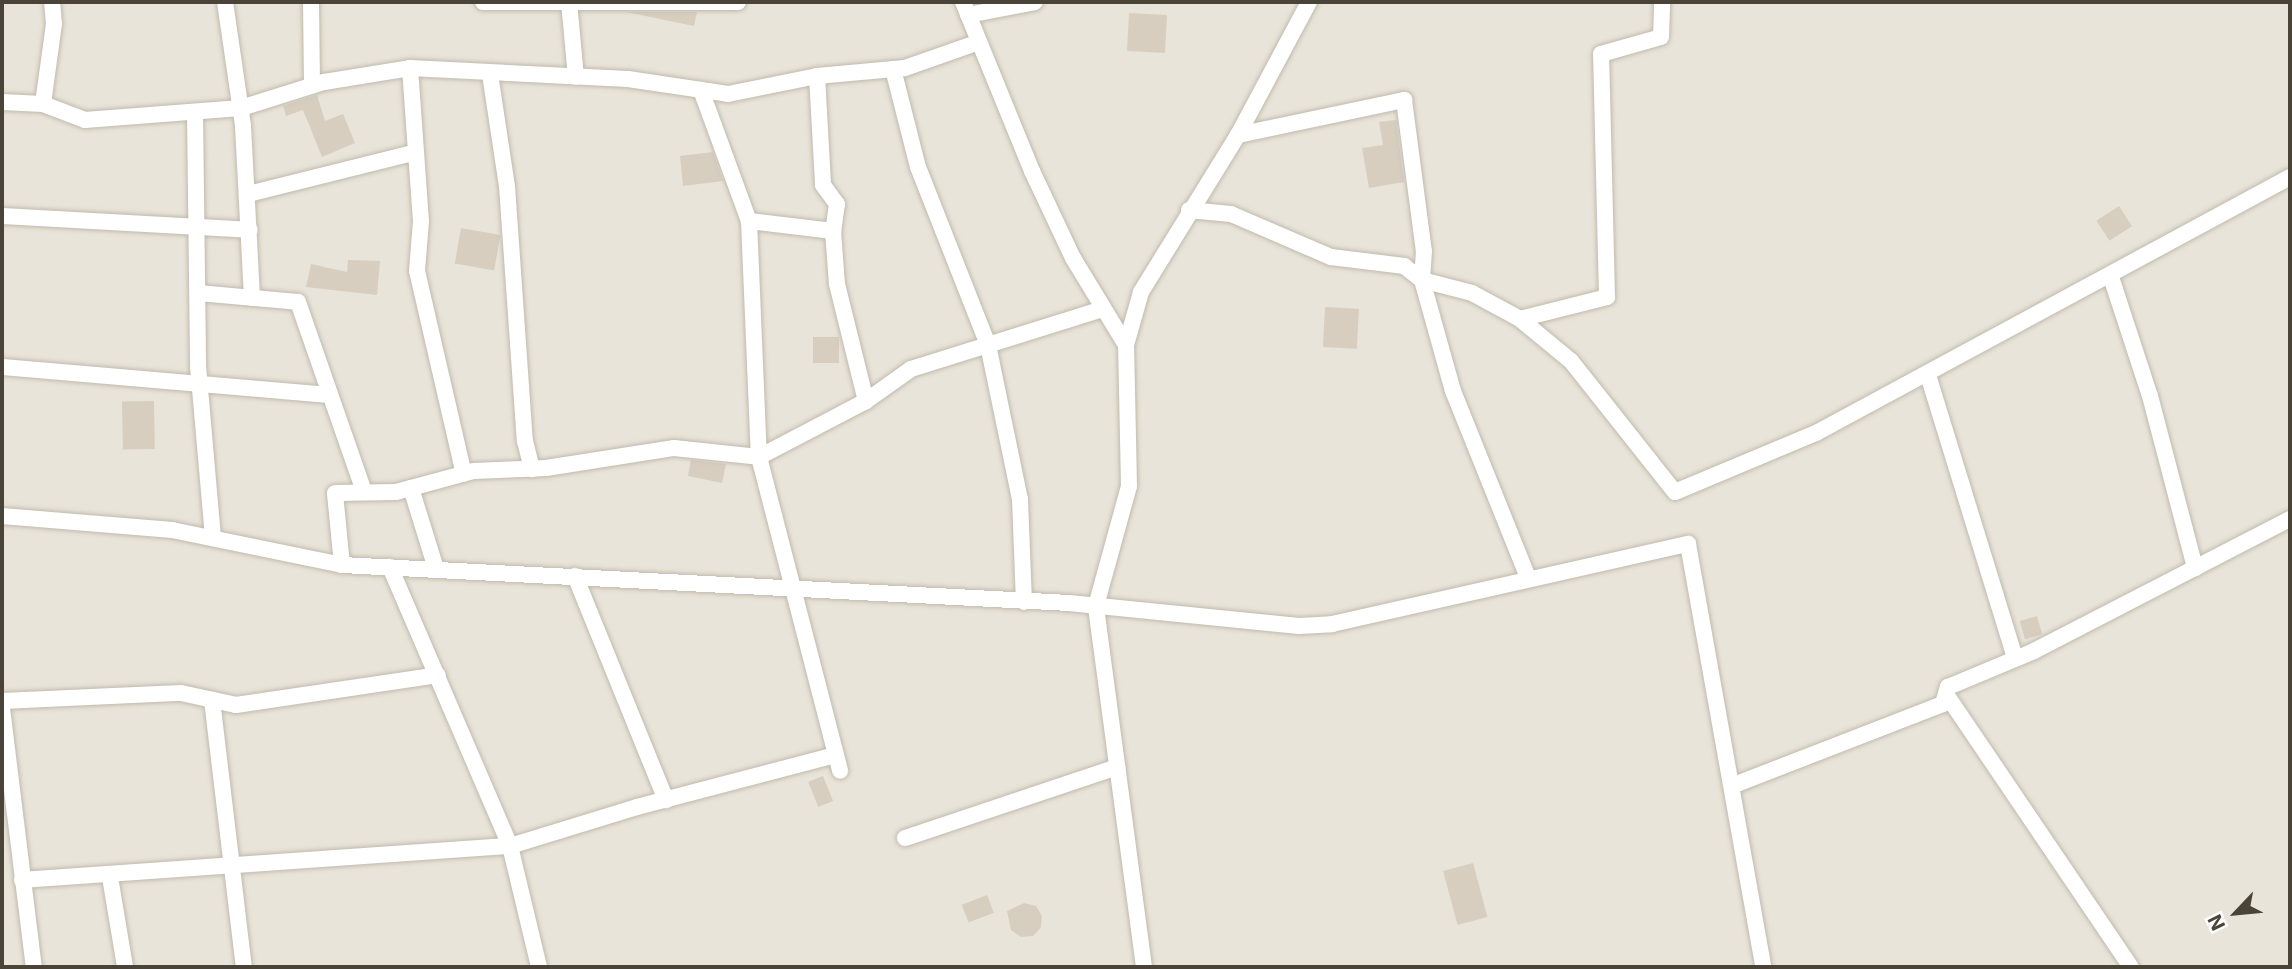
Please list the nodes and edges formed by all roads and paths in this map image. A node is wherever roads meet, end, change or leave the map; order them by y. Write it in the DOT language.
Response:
graph roads {
  1 [pos="52,2"];
  2 [pos="225,2"];
  3 [pos="312,2"];
  4 [pos="483,2"];
  5 [pos="738,2"];
  6 [pos="1035,2"];
  7 [pos="1309,2"];
  8 [pos="1662,2"];
  9 [pos="569,3"];
  10 [pos="966,8"];
  11 [pos="979,42"];
  12 [pos="410,68"];
  13 [pos="893,69"];
  14 [pos="490,74"];
  15 [pos="817,76"];
  16 [pos="576,77"];
  17 [pos="312,85"];
  18 [pos="701,90"];
  19 [pos="2,102"];
  20 [pos="43,104"];
  21 [pos="241,108"];
  22 [pos="195,112"];
  23 [pos="1238,135"];
  24 [pos="414,153"];
  25 [pos="2290,177"];
  26 [pos="248,194"];
  27 [pos="1189,210"];
  28 [pos="2,216"];
  29 [pos="749,221"];
  30 [pos="199,225"];
  31 [pos="250,230"];
  32 [pos="833,231"];
  33 [pos="2111,277"];
  34 [pos="1422,280"];
  35 [pos="198,293"];
  36 [pos="252,298"];
  37 [pos="1102,309"];
  38 [pos="1521,319"];
  39 [pos="988,345"];
  40 [pos="1126,345"];
  41 [pos="2,367"];
  42 [pos="1928,375"];
  43 [pos="201,384"];
  44 [pos="330,395"];
  45 [pos="866,401"];
  46 [pos="759,457"];
  47 [pos="532,469"];
  48 [pos="464,474"];
  49 [pos="411,488"];
  50 [pos="365,491"];
  51 [pos="2,516"];
  52 [pos="2290,519"];
  53 [pos="213,538"];
  54 [pos="342,565"];
  55 [pos="390,567"];
  56 [pos="2195,568"];
  57 [pos="436,569"];
  58 [pos="575,576"];
  59 [pos="1528,578"];
  60 [pos="789,586"];
  61 [pos="1024,602"];
  62 [pos="1096,606"];
  63 [pos="2015,658"];
  64 [pos="438,675"];
  65 [pos="1946,694"];
  66 [pos="212,700"];
  67 [pos="2,701"];
  68 [pos="2,708"];
  69 [pos="1117,767"];
  70 [pos="1734,785"];
  71 [pos="666,800"];
  72 [pos="905,838"];
  73 [pos="510,846"];
  74 [pos="231,867"];
  75 [pos="110,877"];
  76 [pos="22,880"];
  77 [pos="34,967"];
  78 [pos="125,967"];
  79 [pos="244,967"];
  80 [pos="540,967"];
  81 [pos="1144,967"];
  82 [pos="1763,967"];
  83 [pos="2131,967"];
  1 -- 20 [label="street"];
  2 -- 21 [label="street"];
  3 -- 17 [label="street"];
  4 -- 9 [label="street"];
  5 -- 9 [label="street"];
  6 -- 10 [label="street"];
  7 -- 23 [label="street"];
  8 -- 38 [label="street"];
  9 -- 16 [label="street"];
  10 -- 11 [label="street"];
  11 -- 13 [label="street"];
  11 -- 37 [label="street"];
  12 -- 14 [label="street"];
  12 -- 17 [label="street"];
  12 -- 24 [label="street"];
  13 -- 15 [label="street"];
  13 -- 39 [label="street"];
  14 -- 16 [label="street"];
  14 -- 47 [label="street"];
  15 -- 18 [label="street"];
  15 -- 32 [label="street"];
  16 -- 18 [label="street"];
  17 -- 21 [label="street"];
  18 -- 29 [label="street"];
  19 -- 20 [label="street"];
  20 -- 22 [label="street"];
  21 -- 22 [label="street"];
  21 -- 26 [label="street"];
  22 -- 30 [label="street"];
  23 -- 27 [label="street"];
  23 -- 34 [label="street"];
  24 -- 26 [label="street"];
  24 -- 48 [label="street"];
  25 -- 33 [label="street"];
  26 -- 31 [label="street"];
  27 -- 34 [label="street"];
  27 -- 40 [label="street"];
  28 -- 30 [label="street"];
  29 -- 32 [label="street"];
  29 -- 46 [label="street"];
  30 -- 31 [label="street"];
  30 -- 35 [label="street"];
  31 -- 36 [label="street"];
  32 -- 45 [label="street"];
  33 -- 42 [label="street"];
  33 -- 56 [label="street"];
  34 -- 38 [label="street"];
  34 -- 59 [label="street"];
  35 -- 36 [label="street"];
  35 -- 43 [label="street"];
  36 -- 44 [label="street"];
  37 -- 39 [label="street"];
  37 -- 40 [label="street"];
  38 -- 42 [label="street"];
  39 -- 45 [label="street"];
  39 -- 61 [label="street"];
  40 -- 62 [label="street"];
  41 -- 43 [label="street"];
  42 -- 63 [label="street"];
  43 -- 44 [label="street"];
  43 -- 53 [label="street"];
  44 -- 50 [label="street"];
  45 -- 46 [label="street"];
  46 -- 47 [label="street"];
  46 -- 60 [label="street"];
  47 -- 48 [label="street"];
  48 -- 49 [label="street"];
  49 -- 50 [label="street"];
  49 -- 57 [label="street"];
  50 -- 54 [label="street"];
  51 -- 53 [label="street"];
  52 -- 56 [label="street"];
  53 -- 54 [label="street"];
  54 -- 55 [label="street"];
  55 -- 57 [label="street"];
  55 -- 64 [label="street"];
  56 -- 63 [label="street"];
  57 -- 58 [label="street"];
  58 -- 60 [label="street"];
  58 -- 71 [label="street"];
  59 -- 62 [label="street"];
  59 -- 70 [label="street"];
  60 -- 61 [label="street"];
  60 -- 71 [label="street"];
  61 -- 62 [label="street"];
  62 -- 69 [label="street"];
  63 -- 65 [label="street"];
  64 -- 66 [label="street"];
  64 -- 73 [label="street"];
  65 -- 70 [label="street"];
  65 -- 83 [label="street"];
  66 -- 67 [label="street"];
  66 -- 74 [label="street"];
  68 -- 76 [label="street"];
  69 -- 72 [label="street"];
  69 -- 81 [label="street"];
  70 -- 82 [label="street"];
  71 -- 73 [label="street"];
  73 -- 74 [label="street"];
  73 -- 80 [label="street"];
  74 -- 75 [label="street"];
  74 -- 79 [label="street"];
  75 -- 76 [label="street"];
  75 -- 78 [label="street"];
  76 -- 77 [label="street"];
}
